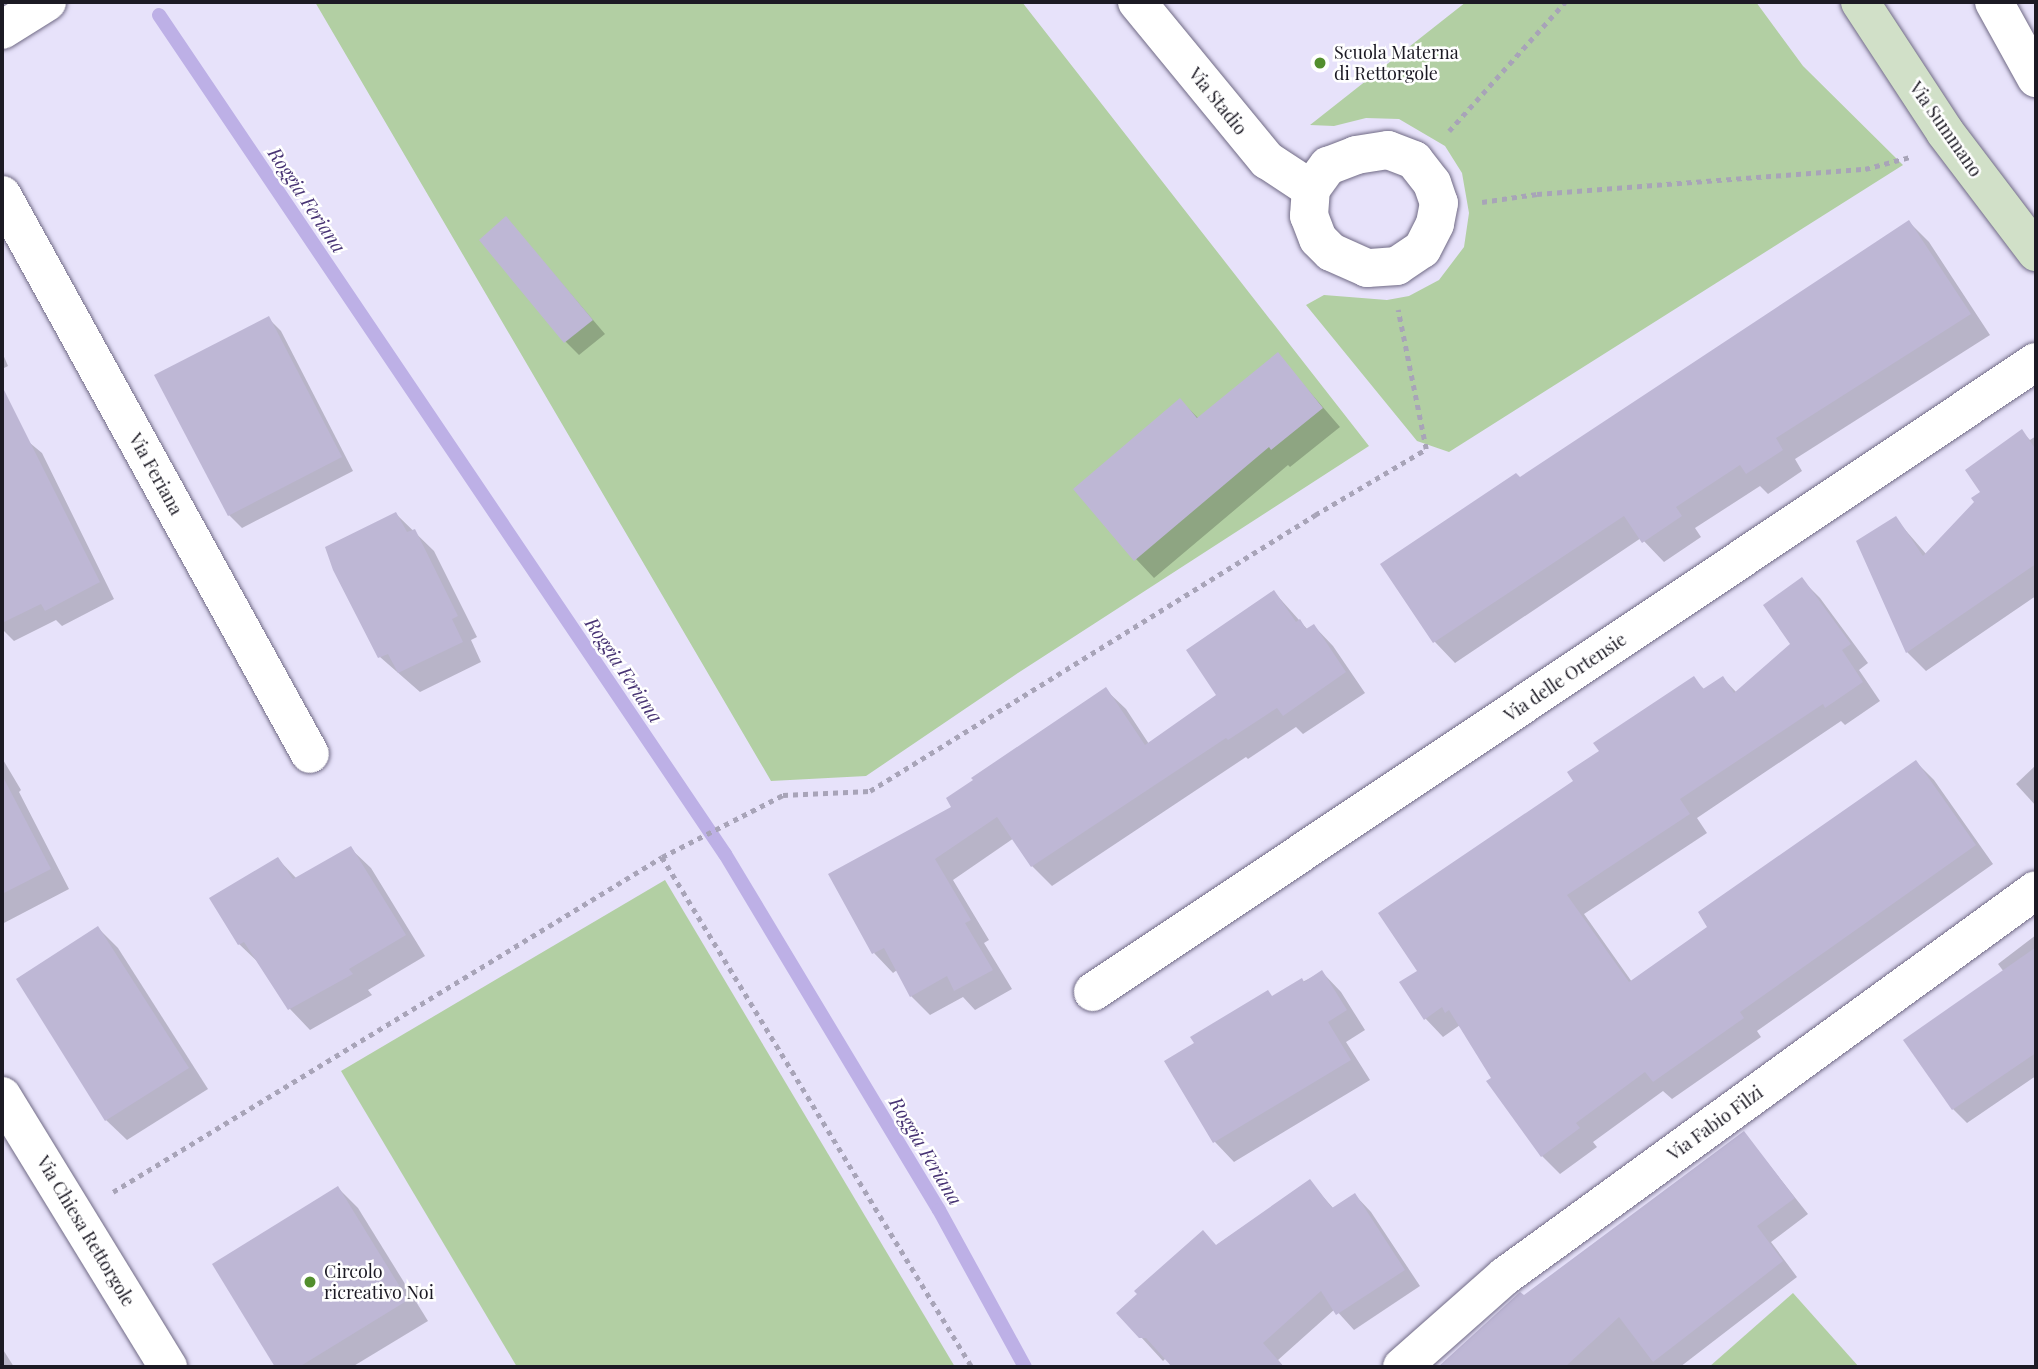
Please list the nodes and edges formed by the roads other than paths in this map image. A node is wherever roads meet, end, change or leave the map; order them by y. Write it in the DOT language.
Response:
graph roads {
  1 [pos="47,2"];
  2 [pos="1137,2"];
  3 [pos="1860,2"];
  4 [pos="1994,2"];
  5 [pos="2,30"];
  6 [pos="2036,78"];
  7 [pos="1311,189"];
  8 [pos="2,195"];
  9 [pos="2036,252"];
  10 [pos="2036,362"];
  11 [pos="310,754"];
  12 [pos="2036,890"];
  13 [pos="1093,992"];
  14 [pos="2,1096"];
  15 [pos="168,1367"];
  16 [pos="1402,1367"];
  1 -- 5 [label="street"];
  2 -- 7 [label="street, Via Stadio"];
  3 -- 9 [label="main road, Via Summano"];
  4 -- 6 [label="street"];
  8 -- 11 [label="street, Via Feriana"];
  10 -- 13 [label="street, Via delle Ortensie"];
  12 -- 16 [label="street, Via Fabio Filzi"];
  14 -- 15 [label="street, Via Chiesa Rettorgole"];
}
